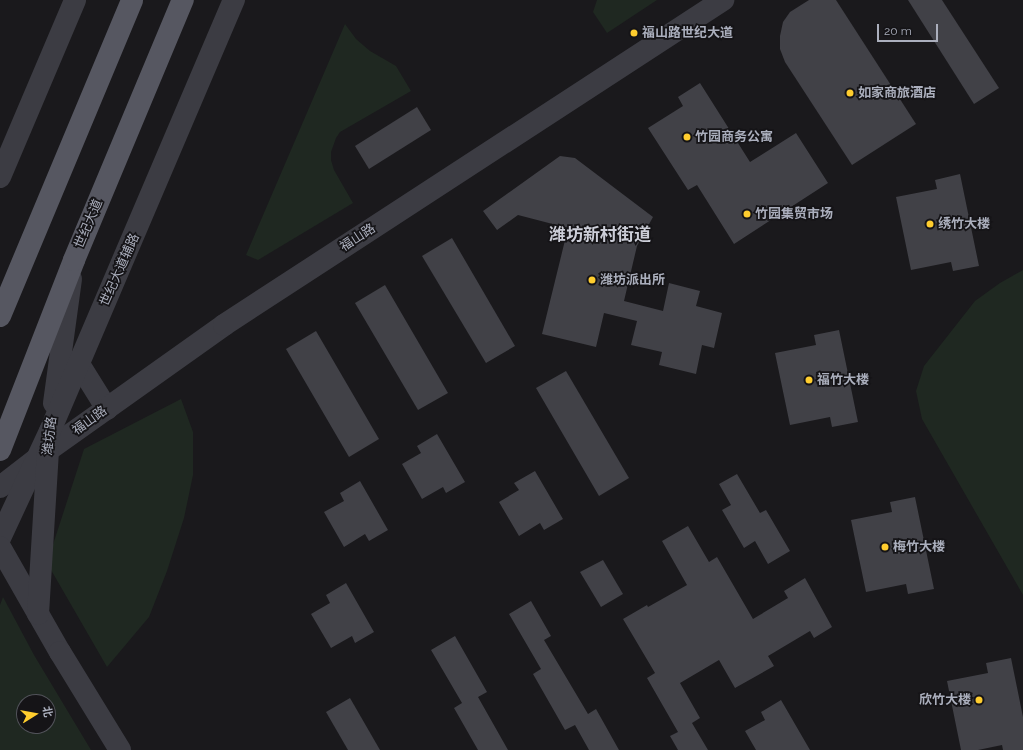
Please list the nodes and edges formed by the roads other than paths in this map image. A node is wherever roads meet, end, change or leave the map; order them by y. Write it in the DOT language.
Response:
graph roads {
  1 [pos="75,0"];
  2 [pos="132,0"];
  3 [pos="183,0"];
  4 [pos="234,0"];
  5 [pos="723,0"];
  6 [pos="0,177"];
  7 [pos="74,260"];
  8 [pos="0,316"];
  9 [pos="79,364"];
  10 [pos="107,409"];
  11 [pos="45,447"];
  12 [pos="0,450"];
  13 [pos="0,487"];
  14 [pos="0,538"];
  15 [pos="0,548"];
  16 [pos="38,614"];
  17 [pos="120,750"];
  1 -- 6 [label="street"];
  2 -- 8 [label="main road"];
  3 -- 7 [label="main road, 世纪大道"];
  4 -- 9 [label="street, 世纪大道辅路"];
  5 -- 10 [label="street, 福山路"];
  7 -- 11 [label="street, 潍坊路"];
  7 -- 12 [label="main road, 世纪大道"];
  9 -- 10 [label="street"];
  9 -- 11 [label="street, 世纪大道辅路"];
  10 -- 11 [label="street, 福山路"];
  11 -- 13 [label="street, 福山路"];
  11 -- 14 [label="street, 世纪大道辅路"];
  11 -- 16 [label="street, 潍坊路"];
  15 -- 16 [label="street"];
  16 -- 17 [label="street"];
}
